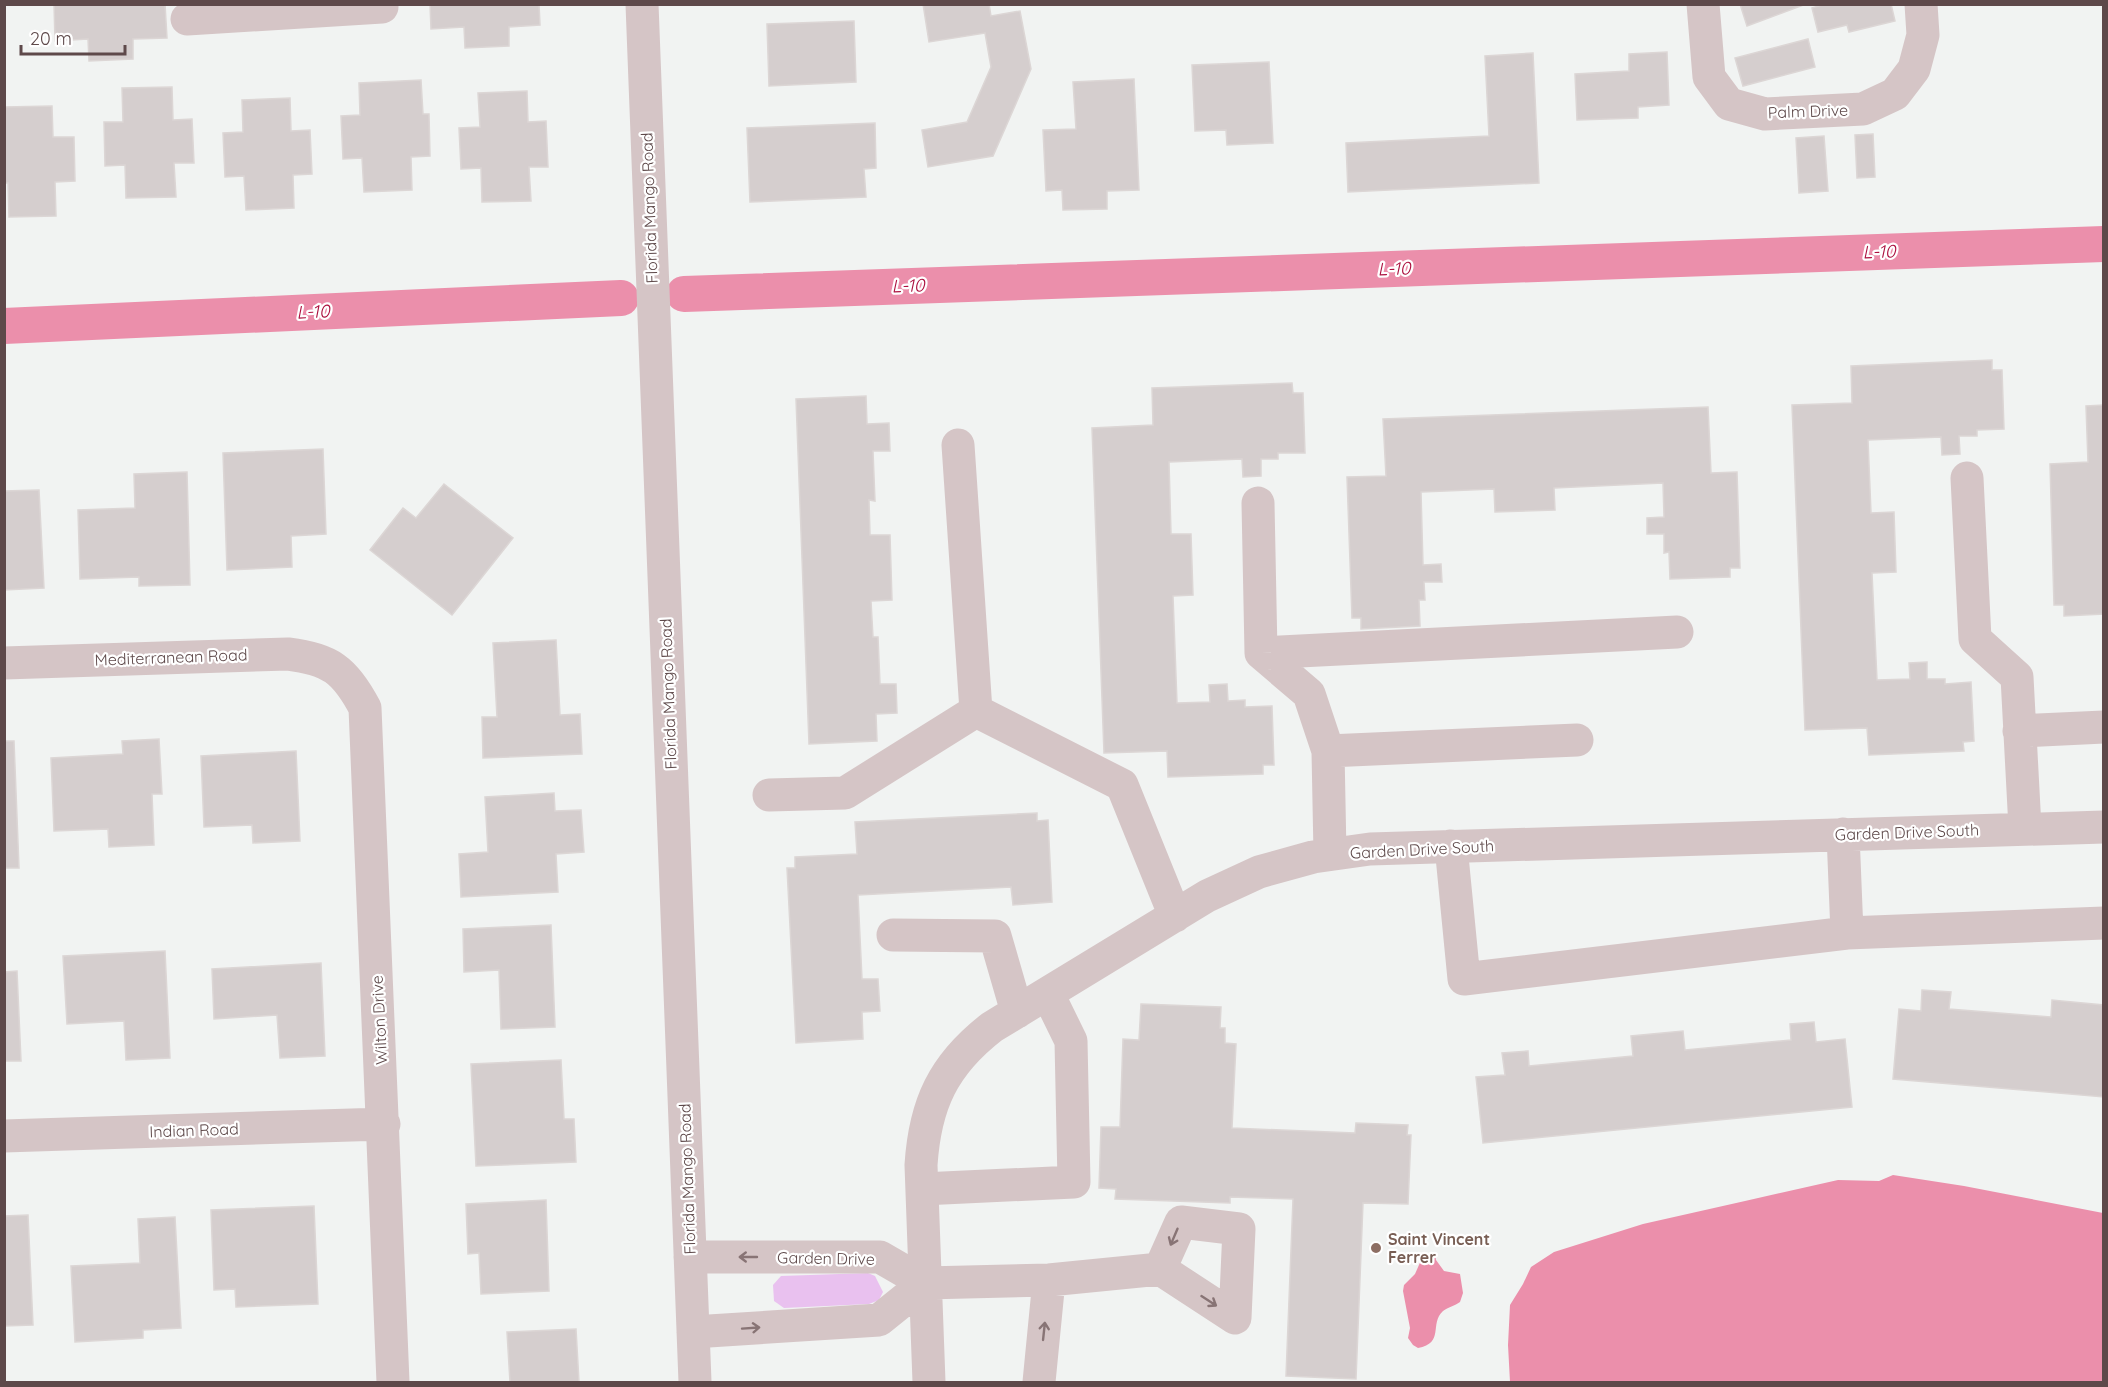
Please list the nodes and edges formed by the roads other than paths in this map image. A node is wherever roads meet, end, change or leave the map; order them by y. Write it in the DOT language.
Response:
graph roads {
  1 [pos="642,4"];
  2 [pos="1703,4"];
  3 [pos="1921,4"];
  4 [pos="382,7"];
  5 [pos="294,8"];
  6 [pos="187,19"];
  7 [pos="958,445"];
  8 [pos="1967,478"];
  9 [pos="1258,502"];
  10 [pos="1677,632"];
  11 [pos="1261,653"];
  12 [pos="4,663"];
  13 [pos="336,668"];
  14 [pos="976,711"];
  15 [pos="2103,727"];
  16 [pos="2019,731"];
  17 [pos="1577,741"];
  18 [pos="1328,751"];
  19 [pos="769,795"];
  20 [pos="2103,827"];
  21 [pos="2025,828"];
  22 [pos="1843,834"];
  23 [pos="1451,846"];
  24 [pos="1330,854"];
  25 [pos="1175,916"];
  26 [pos="2103,923"];
  27 [pos="1848,933"];
  28 [pos="893,935"];
  29 [pos="1048,994"];
  30 [pos="1017,1012"];
  31 [pos="384,1124"];
  32 [pos="4,1136"];
  33 [pos="922,1189"];
  34 [pos="690,1257"];
  35 [pos="1161,1269"];
  36 [pos="1049,1280"];
  37 [pos="926,1283"];
  38 [pos="693,1332"];
  39 [pos="393,1383"];
  40 [pos="695,1383"];
  41 [pos="929,1383"];
  42 [pos="1039,1383"];
  1 -- 34 [label="street, Florida Mango Road"];
  2 -- 3 [label="street, Palm Drive"];
  4 -- 5 [label="street"];
  5 -- 6 [label="street"];
  7 -- 14 [label="street"];
  8 -- 16 [label="street"];
  9 -- 11 [label="street"];
  10 -- 11 [label="street"];
  11 -- 18 [label="street"];
  12 -- 13 [label="street, Mediterranean Road"];
  13 -- 31 [label="street, Wilton Drive"];
  14 -- 19 [label="street"];
  14 -- 25 [label="street"];
  15 -- 16 [label="street"];
  16 -- 21 [label="street"];
  17 -- 18 [label="street"];
  18 -- 24 [label="street"];
  20 -- 21 [label="street, Garden Drive South"];
  21 -- 22 [label="street, Garden Drive South"];
  22 -- 23 [label="street, Garden Drive South"];
  22 -- 27 [label="street"];
  23 -- 24 [label="street, Garden Drive South"];
  23 -- 27 [label="street"];
  24 -- 25 [label="street, Garden Drive South"];
  25 -- 29 [label="street, Garden Drive South"];
  26 -- 27 [label="street"];
  28 -- 30 [label="street"];
  29 -- 30 [label="street, Garden Drive South"];
  29 -- 33 [label="street"];
  30 -- 33 [label="street, Garden Drive South"];
  31 -- 32 [label="street, Indian Road"];
  31 -- 39 [label="street, Wilton Drive"];
  33 -- 37 [label="street, Garden Drive South"];
  37 -- 34 [label="street, Garden Drive, one-way"];
  34 -- 38 [label="street, Florida Mango Road"];
  35 -- 36 [label="street"];
  36 -- 37 [label="street"];
  42 -- 36 [label="street, one-way"];
  38 -- 37 [label="street, one-way"];
  37 -- 41 [label="street, Garden Drive South"];
  38 -- 40 [label="street, Florida Mango Road"];
}
